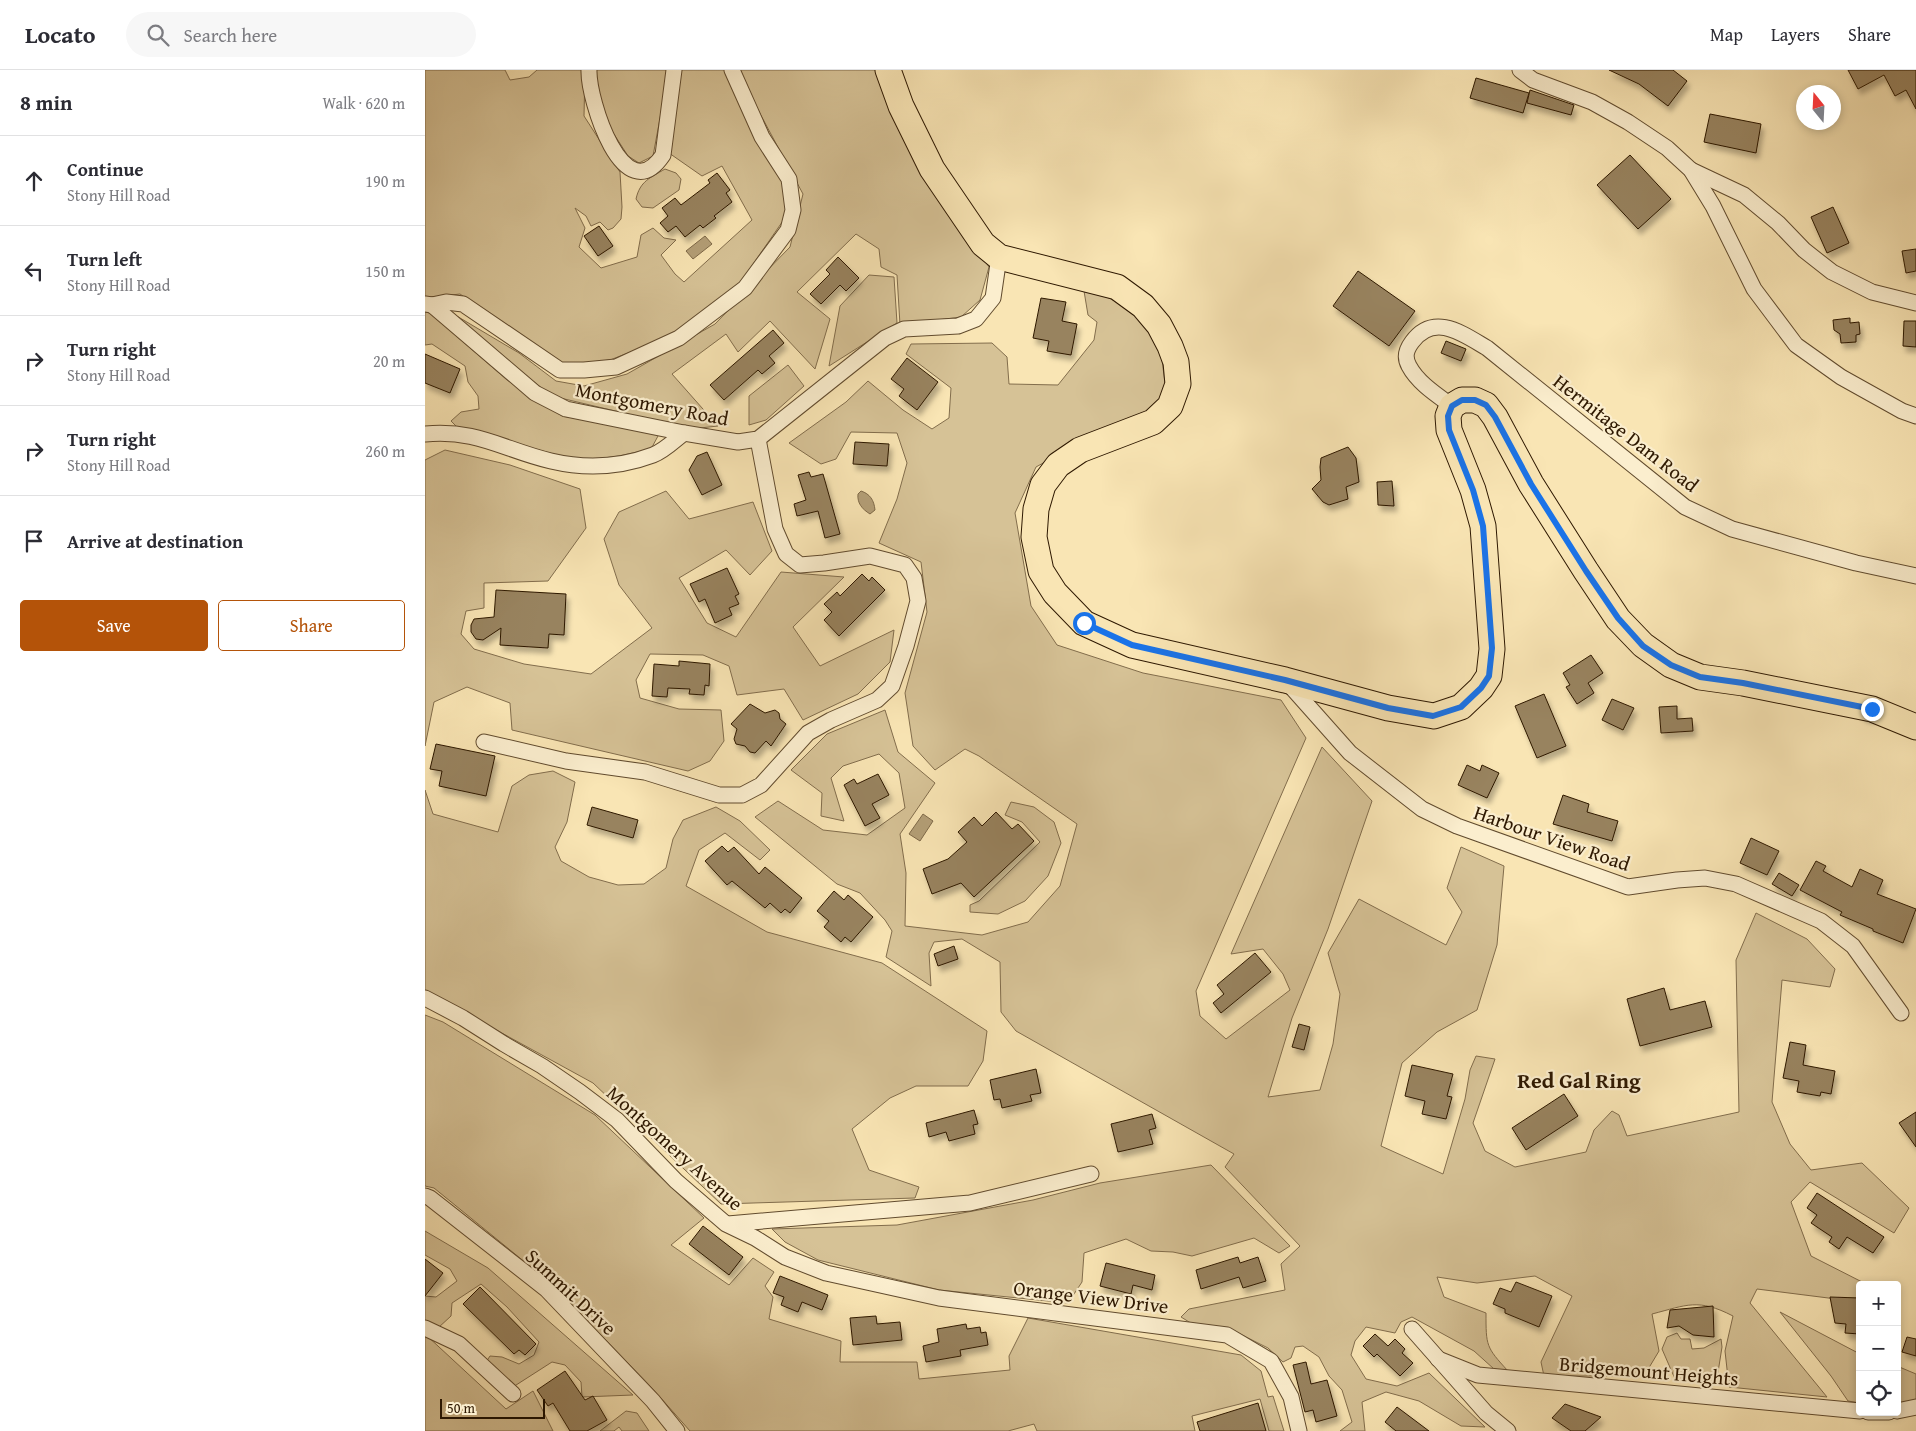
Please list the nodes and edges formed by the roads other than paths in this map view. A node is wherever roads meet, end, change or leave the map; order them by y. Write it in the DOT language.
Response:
graph roads {
  1 [pos="589,70"];
  2 [pos="674,70"];
  3 [pos="732,70"];
  4 [pos="888,70"];
  5 [pos="1520,70"];
  6 [pos="1691,170"];
  7 [pos="999,257"];
  8 [pos="1916,303"];
  9 [pos="428,304"];
  10 [pos="1452,406"];
  11 [pos="1916,416"];
  12 [pos="684,433"];
  13 [pos="425,434"];
  14 [pos="758,440"];
  15 [pos="1916,576"];
  16 [pos="1285,680"];
  17 [pos="1916,727"];
  18 [pos="484,742"];
  19 [pos="425,998"];
  20 [pos="1901,1013"];
  21 [pos="1091,1174"];
  22 [pos="425,1196"];
  23 [pos="726,1224"];
  24 [pos="825,1273"];
  25 [pos="425,1328"];
  26 [pos="1412,1329"];
  27 [pos="1437,1359"];
  28 [pos="513,1394"];
  29 [pos="1916,1407"];
  30 [pos="1901,1410"];
  31 [pos="1856,1412"];
  32 [pos="677,1431"];
  33 [pos="1299,1431"];
  34 [pos="1508,1431"];
  1 -- 2 [label="street"];
  3 -- 9 [label="street, Montgomery Road"];
  4 -- 7 [label="main road"];
  5 -- 6 [label="street"];
  6 -- 8 [label="street"];
  6 -- 11 [label="street"];
  7 -- 14 [label="street"];
  7 -- 16 [label="main road"];
  9 -- 12 [label="street, Montgomery Road"];
  10 -- 15 [label="street, Hermitage Dam Road"];
  10 -- 16 [label="main road"];
  10 -- 17 [label="main road"];
  12 -- 13 [label="street"];
  12 -- 14 [label="street, Montgomery Road"];
  14 -- 18 [label="street"];
  16 -- 20 [label="street, Harbour View Road"];
  19 -- 23 [label="street, Montgomery Avenue"];
  21 -- 23 [label="street"];
  22 -- 32 [label="street, Summit Drive"];
  23 -- 24 [label="street, Montgomery Avenue"];
  24 -- 33 [label="street, Orange View Drive"];
  25 -- 28 [label="street"];
  26 -- 27 [label="street, Bridgemount Heights"];
  27 -- 31 [label="street, Bridgemount Heights"];
  27 -- 34 [label="street, Bridgemount Heights"];
  29 -- 30 [label="street"];
}
